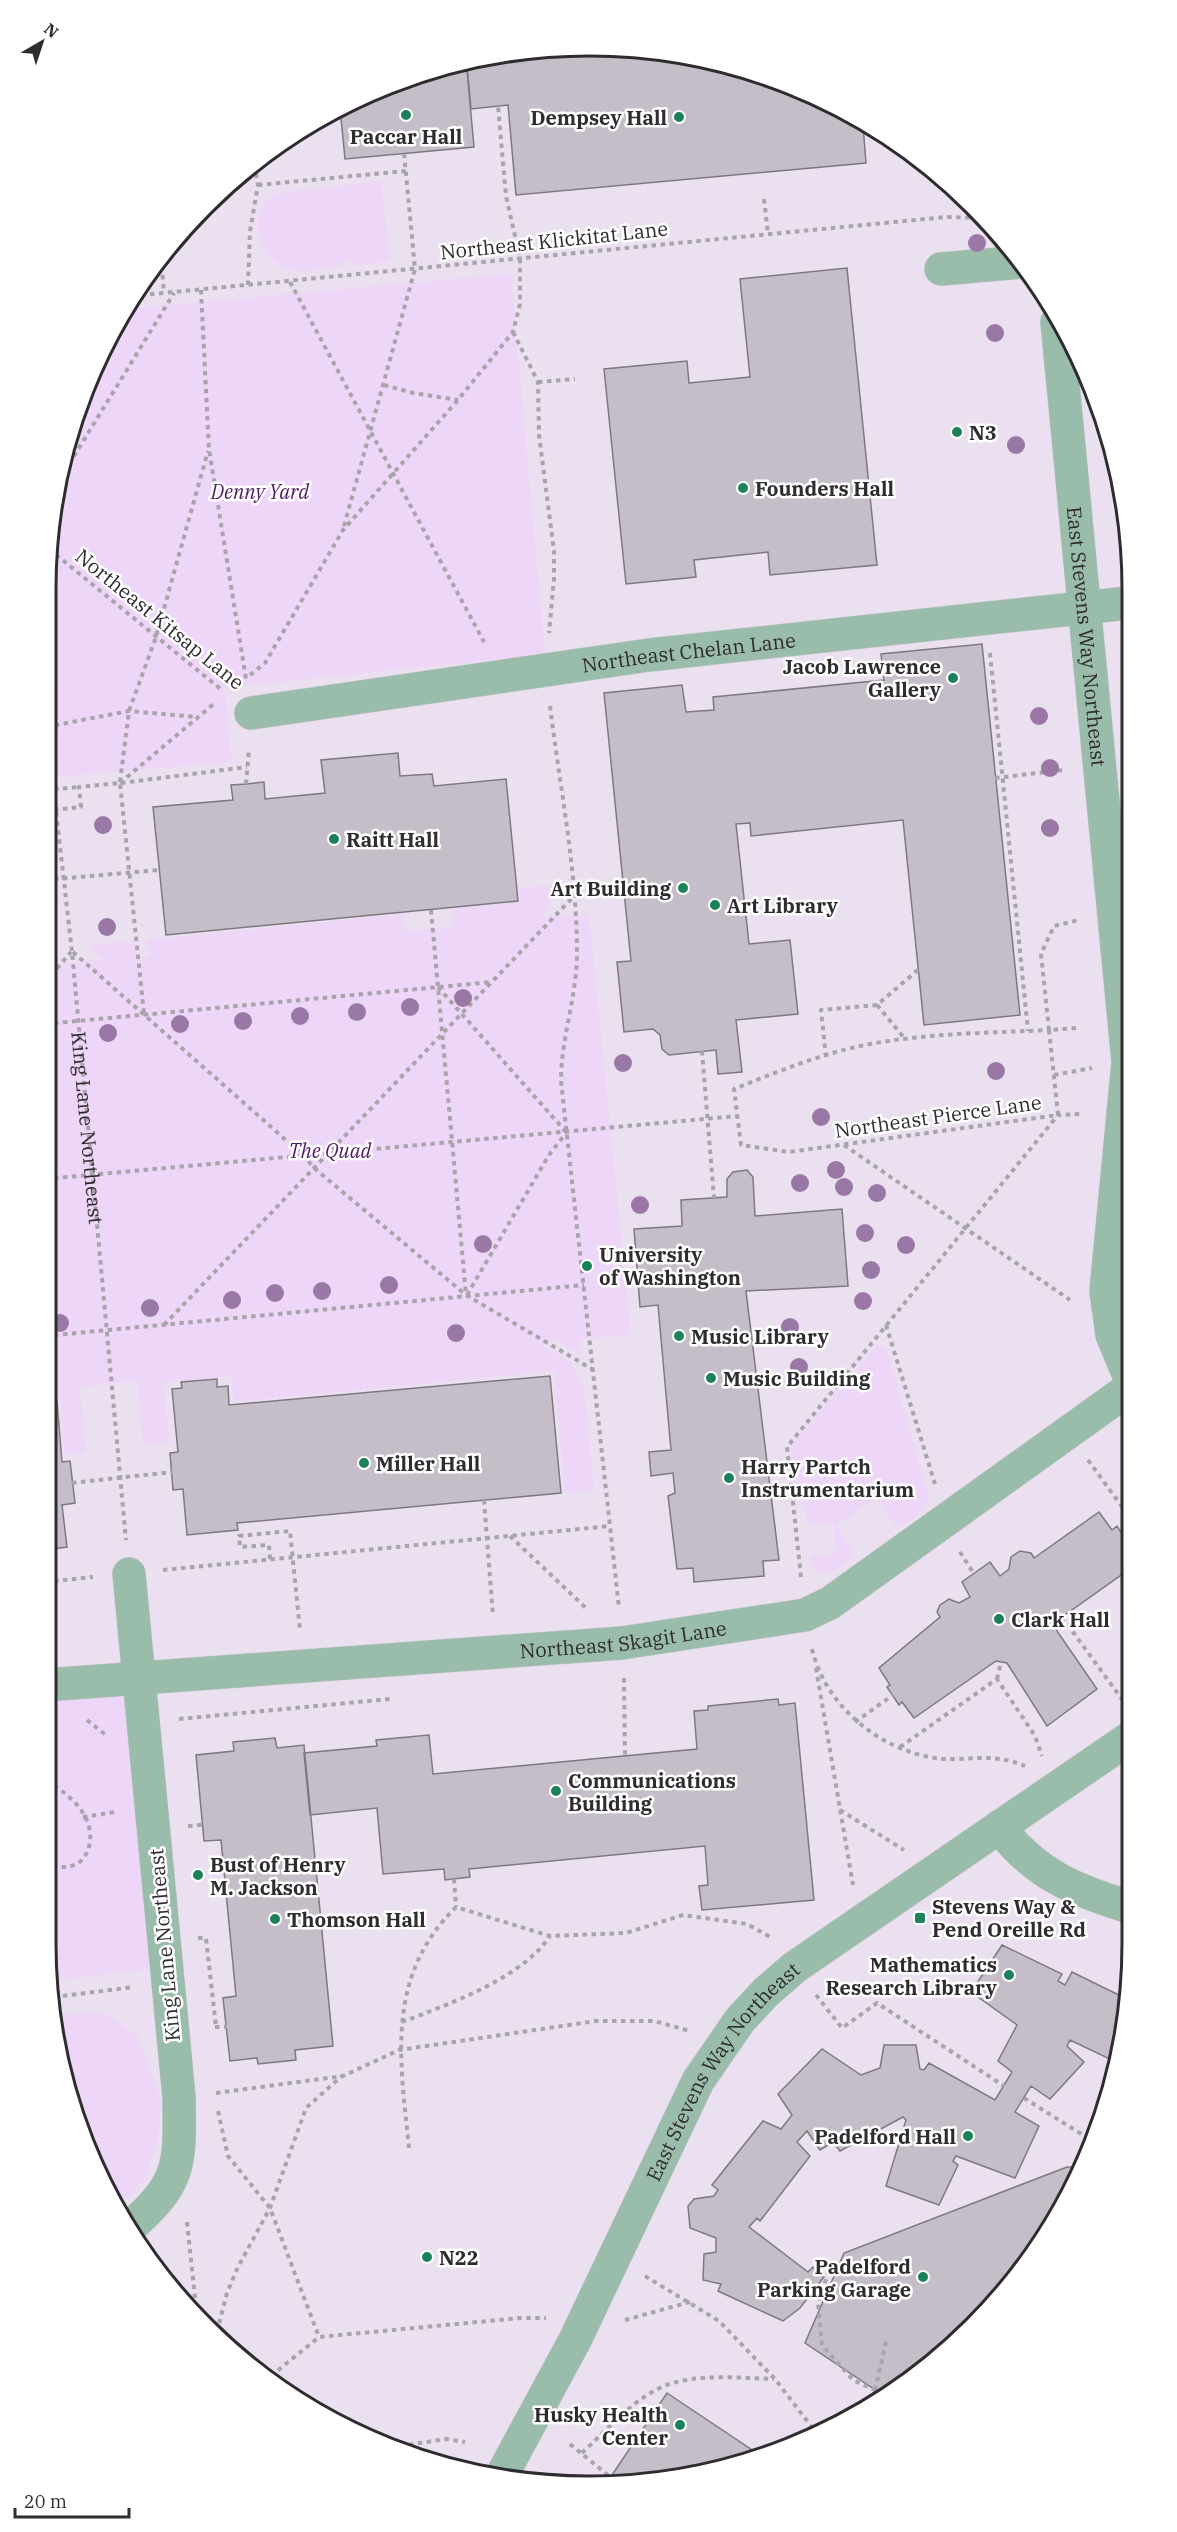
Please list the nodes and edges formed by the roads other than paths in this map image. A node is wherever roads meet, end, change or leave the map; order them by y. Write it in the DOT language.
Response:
graph roads {
  1 [pos="1010,263"];
  2 [pos="941,269"];
  3 [pos="1059,338"];
  4 [pos="1122,604"];
  5 [pos="1086,608"];
  6 [pos="242,701"];
  7 [pos="1122,997"];
  8 [pos="1122,1124"];
  9 [pos="1122,1359"];
  10 [pos="1122,1394"];
  11 [pos="129,1574"];
  12 [pos="139,1678"];
  13 [pos="56,1684"];
  14 [pos="1122,1743"];
  15 [pos="999,1827"];
  16 [pos="1122,1905"];
  17 [pos="135,2223"];
  18 [pos="505,2470"];
  1 -- 2 [label="street"];
  3 -- 5 [label="street, East Stevens Way Northeast"];
  4 -- 5 [label="street, Northeast Chelan Lane"];
  5 -- 6 [label="street, Northeast Chelan Lane"];
  5 -- 7 [label="street, East Stevens Way Northeast"];
  8 -- 9 [label="street, East Stevens Way Northeast"];
  10 -- 12 [label="street, Northeast Skagit Lane"];
  11 -- 12 [label="street, King Lane Northeast"];
  12 -- 13 [label="street, Northeast Skagit Lane"];
  12 -- 17 [label="street, King Lane Northeast"];
  14 -- 15 [label="street, East Stevens Way Northeast"];
  15 -- 16 [label="street"];
  15 -- 18 [label="street, East Stevens Way Northeast"];
}
